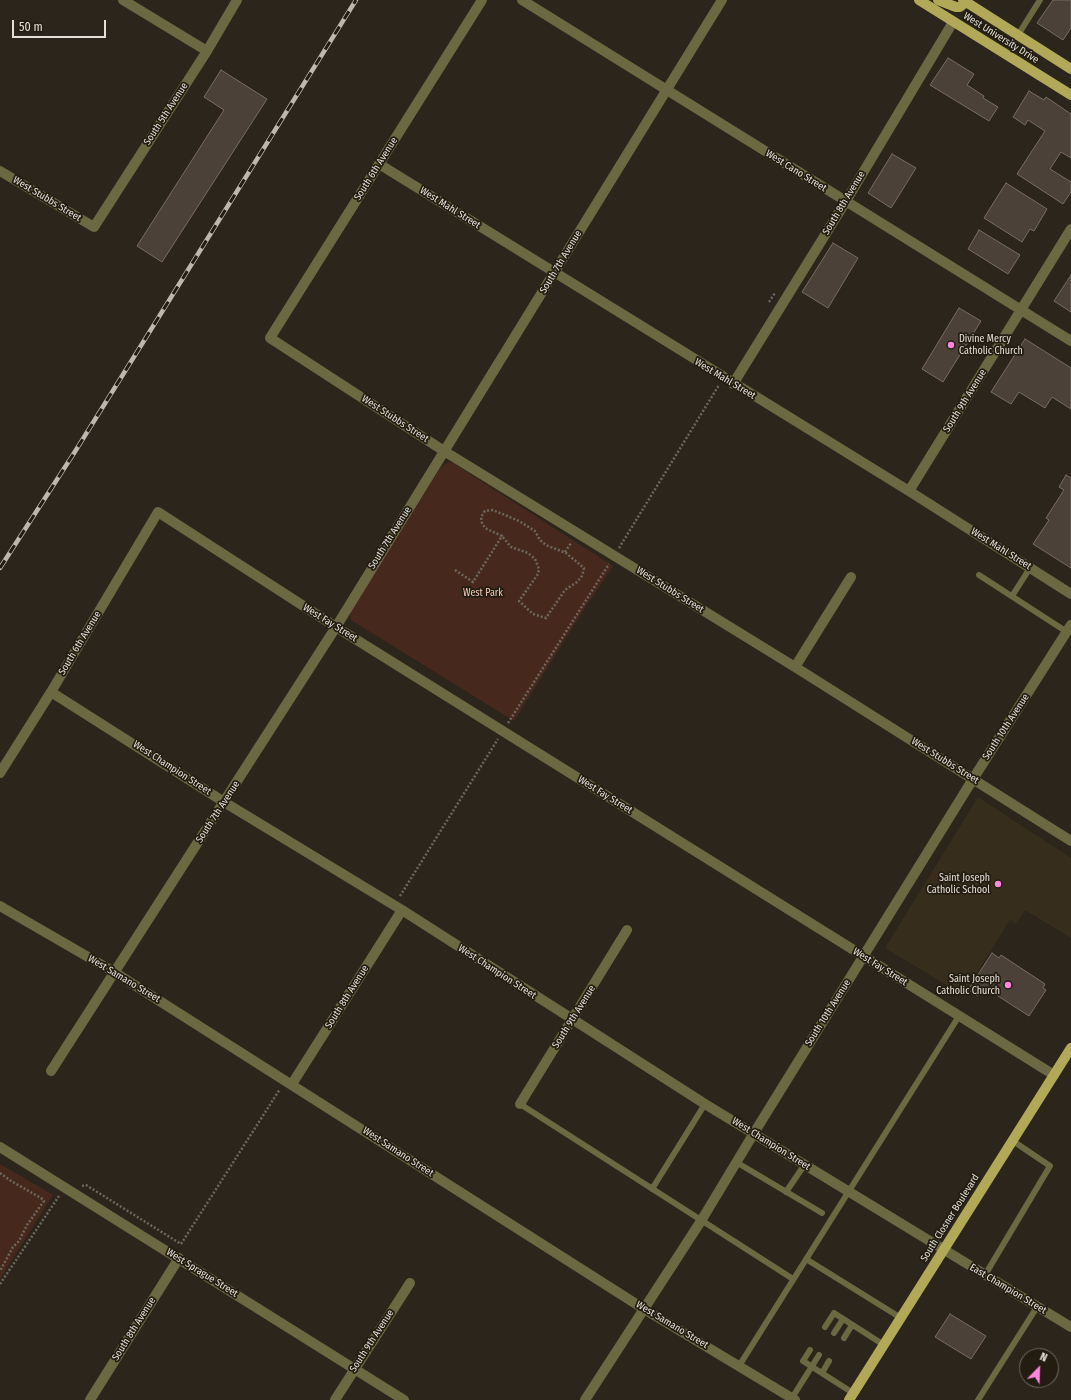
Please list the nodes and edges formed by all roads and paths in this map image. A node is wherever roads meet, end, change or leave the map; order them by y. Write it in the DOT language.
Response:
graph roads {
  1 [pos="123,0"];
  2 [pos="237,0"];
  3 [pos="482,0"];
  4 [pos="522,0"];
  5 [pos="722,0"];
  6 [pos="919,0"];
  7 [pos="938,0"];
  8 [pos="1040,0"];
  9 [pos="966,1"];
  10 [pos="953,22"];
  11 [pos="1018,35"];
  12 [pos="207,51"];
  13 [pos="1071,69"];
  14 [pos="665,90"];
  15 [pos="1071,96"];
  16 [pos="379,164"];
  17 [pos="0,171"];
  18 [pos="846,201"];
  19 [pos="94,227"];
  20 [pos="1071,229"];
  21 [pos="1068,241"];
  22 [pos="554,273"];
  23 [pos="1021,310"];
  24 [pos="270,338"];
  25 [pos="1071,341"];
  26 [pos="733,384"];
  27 [pos="717,389"];
  28 [pos="444,450"];
  29 [pos="909,490"];
  30 [pos="158,512"];
  31 [pos="502,536"];
  32 [pos="571,543"];
  33 [pos="622,543"];
  34 [pos="565,552"];
  35 [pos="608,566"];
  36 [pos="1030,568"];
  37 [pos="455,570"];
  38 [pos="979,575"];
  39 [pos="851,577"];
  40 [pos="1071,594"];
  41 [pos="1012,596"];
  42 [pos="336,627"];
  43 [pos="1069,628"];
  44 [pos="795,667"];
  45 [pos="51,692"];
  46 [pos="512,717"];
  47 [pos="496,742"];
  48 [pos="0,773"];
  49 [pos="973,779"];
  50 [pos="224,802"];
  51 [pos="1071,841"];
  52 [pos="402,892"];
  53 [pos="0,906"];
  54 [pos="402,910"];
  55 [pos="627,930"];
  56 [pos="863,957"];
  57 [pos="114,972"];
  58 [pos="959,1016"];
  59 [pos="573,1020"];
  60 [pos="1071,1048"];
  61 [pos="51,1071"];
  62 [pos="1054,1075"];
  63 [pos="292,1084"];
  64 [pos="278,1091"];
  65 [pos="520,1104"];
  66 [pos="705,1104"];
  67 [pos="754,1132"];
  68 [pos="1013,1141"];
  69 [pos="0,1146"];
  70 [pos="736,1162"];
  71 [pos="805,1164"];
  72 [pos="0,1173"];
  73 [pos="86,1185"];
  74 [pos="652,1189"];
  75 [pos="786,1192"];
  76 [pos="848,1192"];
  77 [pos="58,1196"];
  78 [pos="822,1213"];
  79 [pos="701,1221"];
  80 [pos="944,1250"];
  81 [pos="179,1258"];
  82 [pos="806,1259"];
  83 [pos="0,1271"];
  84 [pos="826,1271"];
  85 [pos="985,1275"];
  86 [pos="793,1279"];
  87 [pos="828,1279"];
  88 [pos="410,1283"];
  89 [pos="0,1284"];
  90 [pos="850,1286"];
  91 [pos="842,1287"];
  92 [pos="1037,1306"];
  93 [pos="644,1309"];
  94 [pos="901,1318"];
  95 [pos="843,1319"];
  96 [pos="852,1325"];
  97 [pos="825,1327"];
  98 [pos="1071,1327"];
  99 [pos="834,1332"];
  100 [pos="844,1338"];
  101 [pos="884,1345"];
  102 [pos="810,1350"];
  103 [pos="820,1355"];
  104 [pos="829,1361"];
  105 [pos="739,1366"];
  106 [pos="812,1367"];
  107 [pos="355,1369"];
  108 [pos="822,1373"];
  109 [pos="851,1397"];
  110 [pos="794,1399"];
  111 [pos="90,1400"];
  112 [pos="335,1400"];
  113 [pos="404,1400"];
  114 [pos="585,1400"];
  115 [pos="978,1400"];
  1 -- 12 [label="street"];
  2 -- 12 [label="street, South 5th Avenue"];
  3 -- 16 [label="street, South 6th Avenue"];
  4 -- 14 [label="street, West Cano Street"];
  5 -- 14 [label="street, South 7th Avenue"];
  6 -- 10 [label="main road, West University Drive"];
  7 -- 9 [label="main road"];
  8 -- 11 [label="lane"];
  9 -- 11 [label="main road, West University Drive"];
  10 -- 15 [label="main road, West University Drive"];
  10 -- 18 [label="street, South 8th Avenue"];
  11 -- 13 [label="main road, West University Drive"];
  12 -- 19 [label="street, South 5th Avenue"];
  14 -- 18 [label="street, West Cano Street"];
  14 -- 22 [label="street, South 7th Avenue"];
  16 -- 22 [label="street, West Mahl Street"];
  16 -- 24 [label="street, South 6th Avenue"];
  17 -- 19 [label="street, West Stubbs Street"];
  18 -- 23 [label="street, West Cano Street"];
  18 -- 26 [label="street, South 8th Avenue"];
  20 -- 21 [label="street, South 9th Avenue"];
  21 -- 23 [label="street, South 9th Avenue"];
  22 -- 26 [label="street, West Mahl Street"];
  22 -- 28 [label="street, South 7th Avenue"];
  23 -- 25 [label="street, West Cano Street"];
  23 -- 29 [label="street, South 9th Avenue"];
  24 -- 28 [label="street, West Stubbs Street"];
  26 -- 29 [label="street, West Mahl Street"];
  27 -- 33 [label="path"];
  28 -- 42 [label="street, South 7th Avenue"];
  28 -- 44 [label="street, West Stubbs Street"];
  29 -- 36 [label="street, West Mahl Street"];
  30 -- 42 [label="street, West Fay Street"];
  30 -- 45 [label="street, South 6th Avenue"];
  31 -- 34 [label="path"];
  31 -- 34 [label="path"];
  31 -- 37 [label="path"];
  32 -- 34 [label="path"];
  35 -- 46 [label="path"];
  36 -- 40 [label="street, West Mahl Street"];
  36 -- 41 [label="lane"];
  38 -- 41 [label="lane"];
  39 -- 44 [label="street"];
  41 -- 43 [label="lane"];
  42 -- 50 [label="street, South 7th Avenue"];
  42 -- 56 [label="street, West Fay Street"];
  43 -- 49 [label="street, South 10th Avenue"];
  44 -- 49 [label="street, West Stubbs Street"];
  45 -- 48 [label="street, South 6th Avenue"];
  45 -- 50 [label="street, West Champion Street"];
  47 -- 52 [label="path"];
  49 -- 51 [label="street, West Stubbs Street"];
  49 -- 56 [label="street, South 10th Avenue"];
  50 -- 54 [label="street, West Champion Street"];
  50 -- 57 [label="street, South 7th Avenue"];
  53 -- 57 [label="street, West Samano Street"];
  54 -- 59 [label="street, West Champion Street"];
  54 -- 63 [label="street, South 8th Avenue"];
  55 -- 59 [label="street, South 9th Avenue"];
  56 -- 58 [label="street, West Fay Street"];
  56 -- 67 [label="street, South 10th Avenue"];
  57 -- 61 [label="street, South 7th Avenue"];
  57 -- 63 [label="street, West Samano Street"];
  58 -- 62 [label="street, West Fay Street"];
  58 -- 76 [label="lane"];
  59 -- 65 [label="street, South 9th Avenue"];
  59 -- 66 [label="street, West Champion Street"];
  60 -- 62 [label="main road, South Closner Boulevard"];
  62 -- 68 [label="main road, South Closner Boulevard"];
  63 -- 93 [label="street, West Samano Street"];
  64 -- 73 [label="path"];
  65 -- 74 [label="lane"];
  66 -- 67 [label="street, West Champion Street"];
  66 -- 74 [label="lane"];
  67 -- 70 [label="street, South 10th Avenue"];
  67 -- 71 [label="street, West Champion Street"];
  68 -- 80 [label="main road, South Closner Boulevard"];
  68 -- 85 [label="lane"];
  69 -- 81 [label="street, West Sprague Street"];
  70 -- 75 [label="lane"];
  70 -- 79 [label="street, South 10th Avenue"];
  71 -- 75 [label="lane"];
  71 -- 76 [label="street, West Champion Street"];
  72 -- 83 [label="path"];
  74 -- 79 [label="lane"];
  75 -- 78 [label="lane"];
  76 -- 80 [label="street, West Champion Street"];
  76 -- 82 [label="lane"];
  77 -- 89 [label="path"];
  79 -- 86 [label="lane"];
  79 -- 93 [label="street, South 10th Avenue"];
  80 -- 85 [label="street, East Champion Street"];
  80 -- 94 [label="main road, South Closner Boulevard"];
  81 -- 107 [label="street, West Sprague Street"];
  81 -- 111 [label="street, South 8th Avenue"];
  82 -- 84 [label="lane"];
  82 -- 86 [label="lane"];
  84 -- 87 [label="lane"];
  84 -- 90 [label="lane"];
  85 -- 92 [label="street, East Champion Street"];
  86 -- 105 [label="lane"];
  88 -- 107 [label="street, South 9th Avenue"];
  90 -- 91 [label="lane"];
  90 -- 94 [label="lane"];
  92 -- 98 [label="street, East Champion Street"];
  92 -- 115 [label="lane"];
  93 -- 105 [label="street, West Samano Street"];
  93 -- 114 [label="street, South 10th Avenue"];
  94 -- 101 [label="main road, South Closner Boulevard"];
  95 -- 96 [label="lane"];
  95 -- 97 [label="lane"];
  95 -- 99 [label="lane"];
  96 -- 100 [label="lane"];
  96 -- 101 [label="lane"];
  101 -- 109 [label="main road, South Closner Boulevard"];
  102 -- 106 [label="lane"];
  103 -- 106 [label="lane"];
  104 -- 108 [label="lane"];
  105 -- 110 [label="street, West Samano Street"];
  106 -- 108 [label="lane"];
  106 -- 110 [label="lane"];
  107 -- 112 [label="street, South 9th Avenue"];
  107 -- 113 [label="street, West Sprague Street"];
  108 -- 109 [label="lane"];
}
